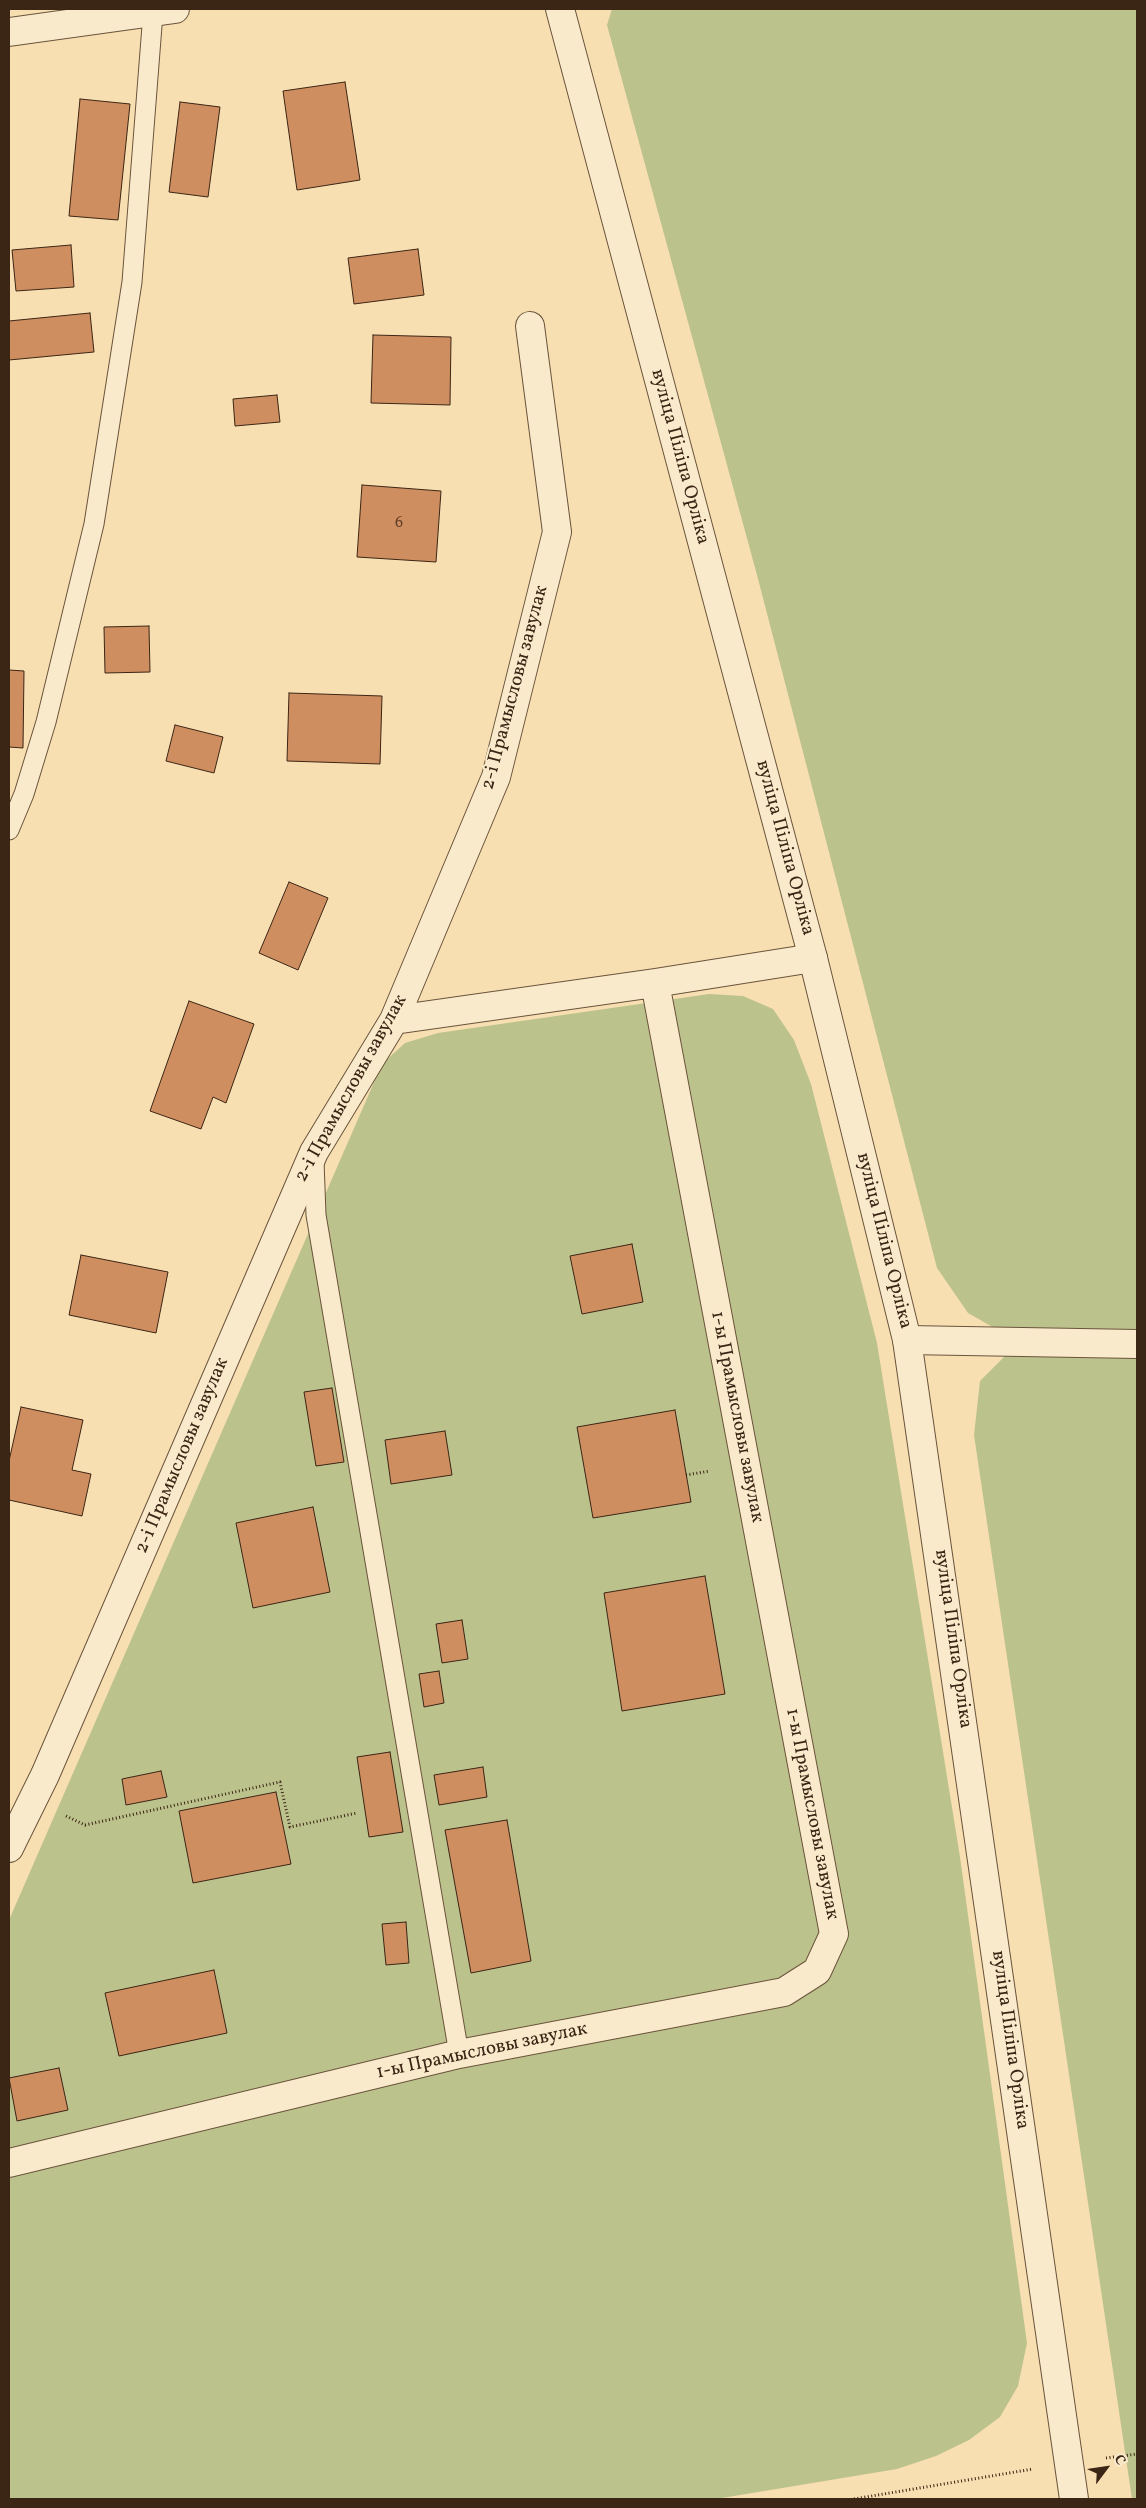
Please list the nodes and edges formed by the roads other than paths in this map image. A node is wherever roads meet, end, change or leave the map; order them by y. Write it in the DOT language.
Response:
graph roads {
  1 [pos="560,9"];
  2 [pos="164,11"];
  3 [pos="9,32"];
  4 [pos="530,326"];
  5 [pos="9,830"];
  6 [pos="813,958"];
  7 [pos="655,983"];
  8 [pos="394,1020"];
  9 [pos="314,1152"];
  10 [pos="908,1340"];
  11 [pos="1137,1344"];
  12 [pos="9,1848"];
  13 [pos="459,2054"];
  14 [pos="9,2163"];
  15 [pos="1074,2499"];
  1 -- 6 [label="street, вуліца Піліпа Орліка"];
  2 -- 3 [label="street"];
  2 -- 5 [label="lane"];
  4 -- 8 [label="street, 2-і Прамысловы завулак"];
  6 -- 7 [label="street"];
  6 -- 10 [label="street, вуліца Піліпа Орліка"];
  7 -- 8 [label="street"];
  7 -- 13 [label="street, 1-ы Прамысловы завулак"];
  8 -- 9 [label="street, 2-і Прамысловы завулак"];
  9 -- 12 [label="street, 2-і Прамысловы завулак"];
  9 -- 13 [label="lane"];
  10 -- 11 [label="street"];
  10 -- 15 [label="street, вуліца Піліпа Орліка"];
  13 -- 14 [label="street, 1-ы Прамысловы завулак"];
}
